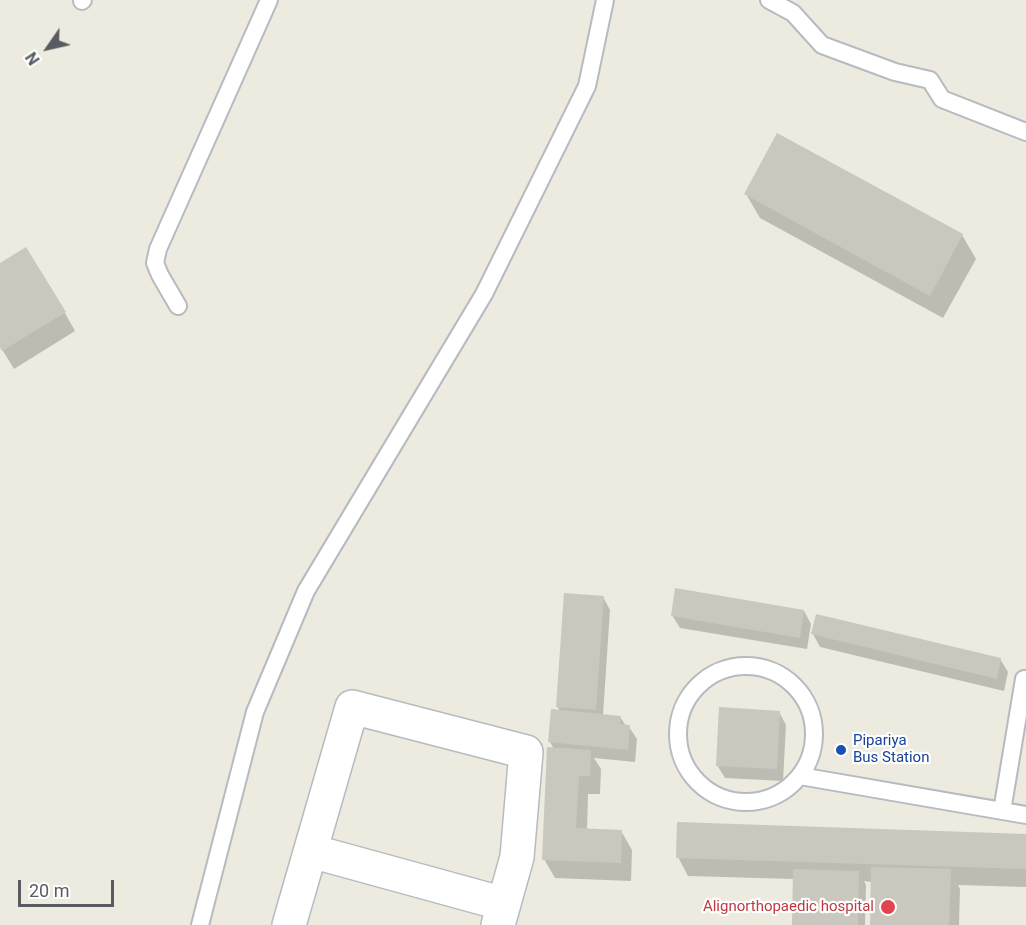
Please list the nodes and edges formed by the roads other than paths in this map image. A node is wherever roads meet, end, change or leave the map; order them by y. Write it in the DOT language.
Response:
graph roads {
  1 [pos="269,0"];
  2 [pos="605,0"];
  3 [pos="768,0"];
  4 [pos="1026,132"];
  5 [pos="178,306"];
  6 [pos="1026,680"];
  7 [pos="800,776"];
  8 [pos="1002,811"];
  9 [pos="1026,816"];
  10 [pos="311,851"];
  11 [pos="501,914"];
  12 [pos="200,925"];
  13 [pos="289,925"];
  1 -- 5 [label="lane"];
  2 -- 12 [label="lane"];
  3 -- 4 [label="lane"];
  6 -- 8 [label="lane"];
  7 -- 7 [label="lane"];
  7 -- 8 [label="lane"];
  8 -- 9 [label="lane"];
  10 -- 11 [label="street"];
  10 -- 11 [label="street"];
  10 -- 13 [label="street"];
}
